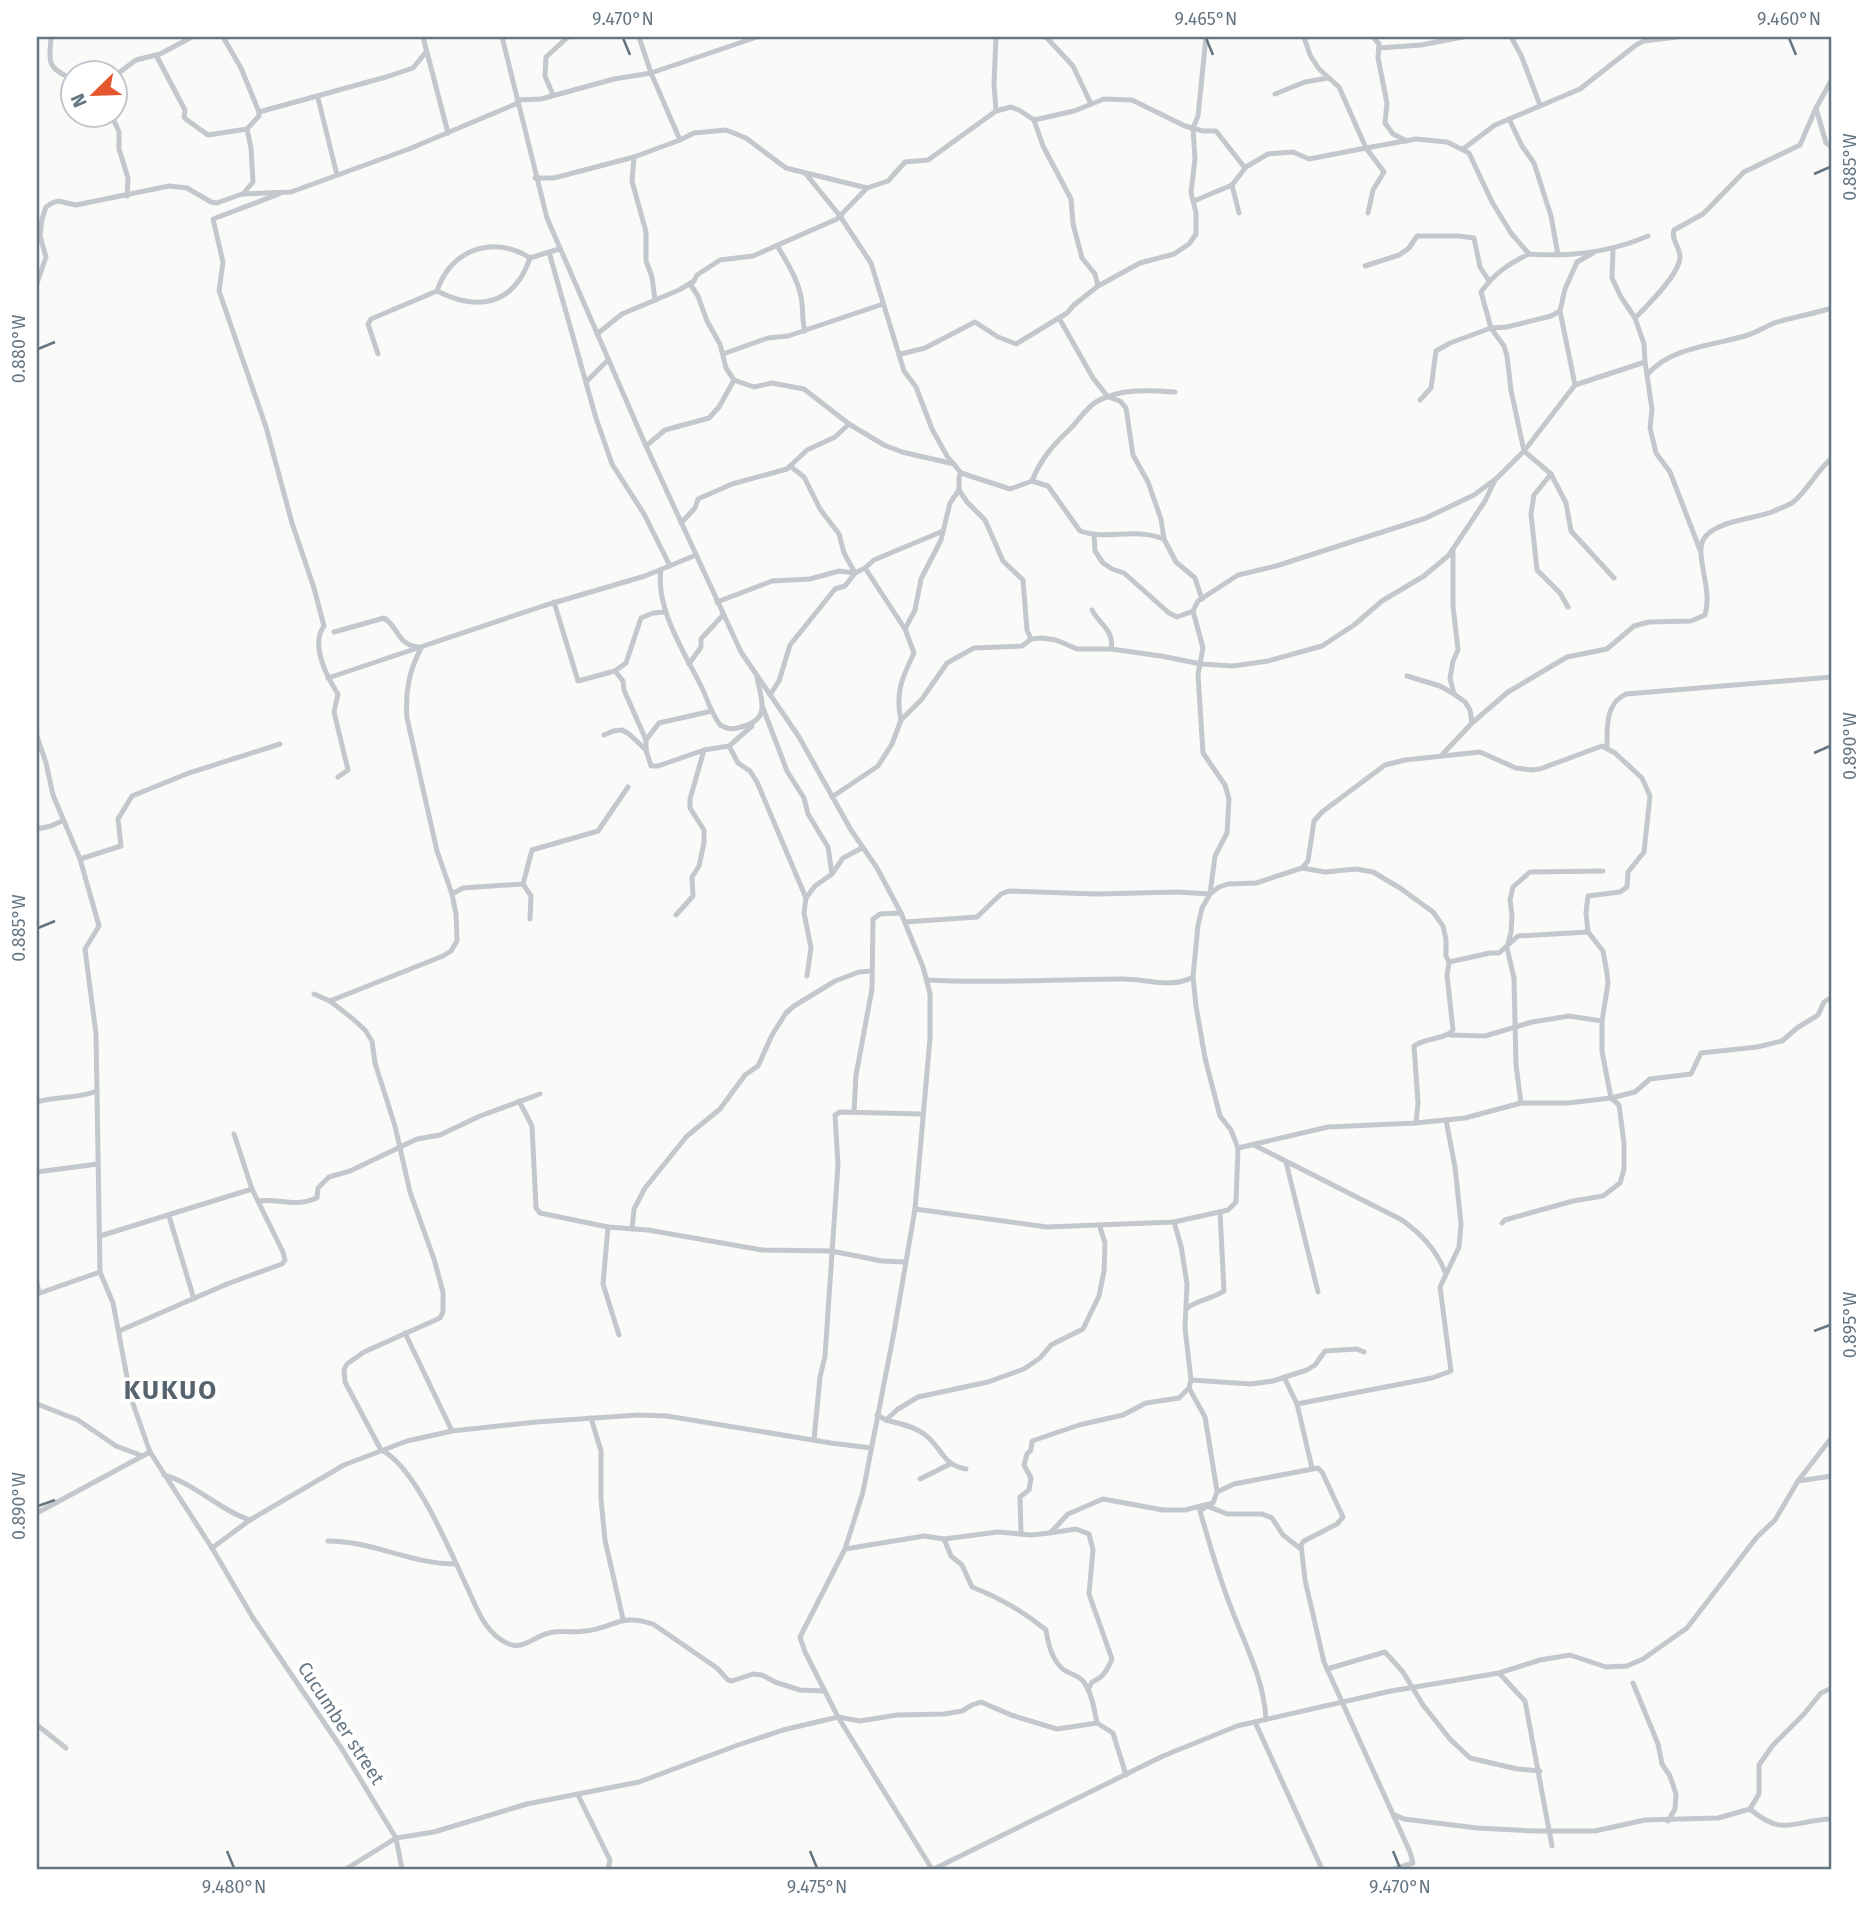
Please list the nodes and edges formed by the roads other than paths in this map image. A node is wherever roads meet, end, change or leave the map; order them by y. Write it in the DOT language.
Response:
graph roads {
  1 [pos="51,37"];
  2 [pos="192,37"];
  3 [pos="223,37"];
  4 [pos="422,37"];
  5 [pos="502,37"];
  6 [pos="568,37"];
  7 [pos="639,37"];
  8 [pos="757,37"];
  9 [pos="996,37"];
  10 [pos="1046,37"];
  11 [pos="1206,37"];
  12 [pos="1304,37"];
  13 [pos="1373,37"];
  14 [pos="1463,37"];
  15 [pos="1511,37"];
  16 [pos="1677,37"];
  17 [pos="1378,48"];
  18 [pos="426,52"];
  19 [pos="156,55"];
  20 [pos="130,64"];
  21 [pos="651,73"];
  22 [pos="60,74"];
  23 [pos="1328,78"];
  24 [pos="1832,79"];
  25 [pos="1275,94"];
  26 [pos="553,95"];
  27 [pos="318,98"];
  28 [pos="518,101"];
  29 [pos="1091,104"];
  30 [pos="1540,105"];
  31 [pos="1816,108"];
  32 [pos="996,111"];
  33 [pos="259,113"];
  34 [pos="1509,119"];
  35 [pos="1034,120"];
  36 [pos="1193,128"];
  37 [pos="247,129"];
  38 [pos="118,130"];
  39 [pos="448,133"];
  40 [pos="680,140"];
  41 [pos="1407,141"];
  42 [pos="1832,147"];
  43 [pos="1366,148"];
  44 [pos="1463,149"];
  45 [pos="634,157"];
  46 [pos="1245,168"];
  47 [pos="806,174"];
  48 [pos="337,176"];
  49 [pos="535,178"];
  50 [pos="1232,185"];
  51 [pos="867,188"];
  52 [pos="242,194"];
  53 [pos="279,194"];
  54 [pos="127,196"];
  55 [pos="1194,201"];
  56 [pos="1239,213"];
  57 [pos="1368,213"];
  58 [pos="840,216"];
  59 [pos="1648,236"];
  60 [pos="778,247"];
  61 [pos="559,249"];
  62 [pos="1612,249"];
  63 [pos="549,252"];
  64 [pos="1593,253"];
  65 [pos="1529,254"];
  66 [pos="1558,255"];
  67 [pos="530,258"];
  68 [pos="1365,266"];
  69 [pos="1489,281"];
  70 [pos="37,283"];
  71 [pos="690,284"];
  72 [pos="1098,286"];
  73 [pos="437,291"];
  74 [pos="655,300"];
  75 [pos="883,304"];
  76 [pos="1832,308"];
  77 [pos="1560,311"];
  78 [pos="1059,318"];
  79 [pos="1635,318"];
  80 [pos="1491,328"];
  81 [pos="805,331"];
  82 [pos="597,334"];
  83 [pos="378,354"];
  84 [pos="723,354"];
  85 [pos="901,354"];
  86 [pos="608,360"];
  87 [pos="1645,362"];
  88 [pos="1648,374"];
  89 [pos="734,380"];
  90 [pos="586,382"];
  91 [pos="1575,385"];
  92 [pos="1175,392"];
  93 [pos="1108,397"];
  94 [pos="1420,400"];
  95 [pos="849,424"];
  96 [pos="646,446"];
  97 [pos="1524,451"];
  98 [pos="1832,458"];
  99 [pos="956,464"];
  100 [pos="790,467"];
  101 [pos="961,473"];
  102 [pos="1551,474"];
  103 [pos="1497,478"];
  104 [pos="1032,481"];
  105 [pos="959,490"];
  106 [pos="681,523"];
  107 [pos="943,531"];
  108 [pos="1094,535"];
  109 [pos="1164,539"];
  110 [pos="1453,549"];
  111 [pos="1700,550"];
  112 [pos="696,555"];
  113 [pos="670,566"];
  114 [pos="865,568"];
  115 [pos="661,570"];
  116 [pos="855,573"];
  117 [pos="1614,578"];
  118 [pos="1202,599"];
  119 [pos="717,601"];
  120 [pos="554,602"];
  121 [pos="1568,607"];
  122 [pos="1092,610"];
  123 [pos="1193,611"];
  124 [pos="666,612"];
  125 [pos="723,615"];
  126 [pos="905,629"];
  127 [pos="334,632"];
  128 [pos="1031,639"];
  129 [pos="421,648"];
  130 [pos="1111,649"];
  131 [pos="689,664"];
  132 [pos="1201,664"];
  133 [pos="615,671"];
  134 [pos="756,674"];
  135 [pos="1407,677"];
  136 [pos="1832,677"];
  137 [pos="328,678"];
  138 [pos="1454,694"];
  139 [pos="770,695"];
  140 [pos="763,708"];
  141 [pos="712,711"];
  142 [pos="901,720"];
  143 [pos="757,721"];
  144 [pos="1472,723"];
  145 [pos="37,736"];
  146 [pos="604,736"];
  147 [pos="646,740"];
  148 [pos="280,744"];
  149 [pos="729,746"];
  150 [pos="1607,748"];
  151 [pos="646,750"];
  152 [pos="704,750"];
  153 [pos="1441,756"];
  154 [pos="338,777"];
  155 [pos="628,787"];
  156 [pos="832,797"];
  157 [pos="62,821"];
  158 [pos="37,829"];
  159 [pos="862,848"];
  160 [pos="80,859"];
  161 [pos="1302,868"];
  162 [pos="1603,871"];
  163 [pos="832,874"];
  164 [pos="446,880"];
  165 [pos="523,884"];
  166 [pos="463,888"];
  167 [pos="452,894"];
  168 [pos="1210,894"];
  169 [pos="806,898"];
  170 [pos="901,913"];
  171 [pos="676,915"];
  172 [pos="530,919"];
  173 [pos="905,922"];
  174 [pos="1588,932"];
  175 [pos="1507,948"];
  176 [pos="1449,962"];
  177 [pos="872,971"];
  178 [pos="807,976"];
  179 [pos="1193,977"];
  180 [pos="927,980"];
  181 [pos="314,994"];
  182 [pos="1832,997"];
  183 [pos="330,1001"];
  184 [pos="1602,1021"];
  185 [pos="1515,1027"];
  186 [pos="1449,1035"];
  187 [pos="97,1091"];
  188 [pos="540,1094"];
  189 [pos="1611,1098"];
  190 [pos="519,1101"];
  191 [pos="37,1102"];
  192 [pos="1521,1103"];
  193 [pos="854,1112"];
  194 [pos="922,1114"];
  195 [pos="1446,1120"];
  196 [pos="1416,1123"];
  197 [pos="234,1134"];
  198 [pos="1254,1145"];
  199 [pos="401,1148"];
  200 [pos="1238,1148"];
  201 [pos="1286,1162"];
  202 [pos="98,1164"];
  203 [pos="37,1172"];
  204 [pos="252,1189"];
  205 [pos="258,1201"];
  206 [pos="915,1209"];
  207 [pos="1220,1212"];
  208 [pos="169,1216"];
  209 [pos="1174,1222"];
  210 [pos="1502,1223"];
  211 [pos="608,1227"];
  212 [pos="1100,1227"];
  213 [pos="632,1229"];
  214 [pos="100,1236"];
  215 [pos="831,1251"];
  216 [pos="906,1262"];
  217 [pos="100,1272"];
  218 [pos="1446,1272"];
  219 [pos="37,1283"];
  220 [pos="1318,1292"];
  221 [pos="38,1293"];
  222 [pos="194,1299"];
  223 [pos="1187,1307"];
  224 [pos="119,1331"];
  225 [pos="405,1333"];
  226 [pos="619,1335"];
  227 [pos="1364,1352"];
  228 [pos="1284,1377"];
  229 [pos="1191,1380"];
  230 [pos="1189,1388"];
  231 [pos="37,1404"];
  232 [pos="1297,1404"];
  233 [pos="877,1415"];
  234 [pos="591,1418"];
  235 [pos="886,1420"];
  236 [pos="452,1431"];
  237 [pos="1832,1437"];
  238 [pos="814,1440"];
  239 [pos="871,1448"];
  240 [pos="382,1450"];
  241 [pos="150,1451"];
  242 [pos="140,1455"];
  243 [pos="950,1464"];
  244 [pos="1312,1468"];
  245 [pos="966,1469"];
  246 [pos="164,1475"];
  247 [pos="1832,1476"];
  248 [pos="920,1479"];
  249 [pos="1798,1481"];
  250 [pos="1217,1492"];
  251 [pos="1207,1506"];
  252 [pos="37,1513"];
  253 [pos="250,1520"];
  254 [pos="1050,1533"];
  255 [pos="1021,1534"];
  256 [pos="944,1539"];
  257 [pos="328,1541"];
  258 [pos="212,1548"];
  259 [pos="845,1549"];
  260 [pos="1301,1549"];
  261 [pos="456,1564"];
  262 [pos="623,1619"];
  263 [pos="1327,1669"];
  264 [pos="1499,1673"];
  265 [pos="1633,1683"];
  266 [pos="1412,1687"];
  267 [pos="1832,1688"];
  268 [pos="1088,1690"];
  269 [pos="824,1691"];
  270 [pos="1341,1703"];
  271 [pos="838,1717"];
  272 [pos="1266,1720"];
  273 [pos="1255,1722"];
  274 [pos="1097,1723"];
  275 [pos="37,1725"];
  276 [pos="66,1748"];
  277 [pos="1539,1771"];
  278 [pos="1126,1775"];
  279 [pos="578,1795"];
  280 [pos="1750,1809"];
  281 [pos="1394,1815"];
  282 [pos="1832,1819"];
  283 [pos="1668,1821"];
  284 [pos="1549,1830"];
  285 [pos="396,1838"];
  286 [pos="1552,1846"];
  287 [pos="346,1869"];
  288 [pos="402,1869"];
  289 [pos="608,1869"];
  290 [pos="933,1869"];
  291 [pos="1322,1869"];
  292 [pos="1394,1869"];
  1 -- 22 [label="street"];
  2 -- 19 [label="street"];
  3 -- 33 [label="street"];
  4 -- 18 [label="street"];
  5 -- 28 [label="street"];
  6 -- 26 [label="street"];
  7 -- 21 [label="street"];
  8 -- 21 [label="street"];
  9 -- 32 [label="street"];
  10 -- 29 [label="street"];
  11 -- 36 [label="street"];
  12 -- 23 [label="street"];
  13 -- 17 [label="street"];
  14 -- 17 [label="street"];
  15 -- 30 [label="street"];
  16 -- 30 [label="street"];
  17 -- 41 [label="street"];
  18 -- 27 [label="street"];
  18 -- 39 [label="street"];
  19 -- 20 [label="street"];
  19 -- 37 [label="street"];
  21 -- 26 [label="street"];
  21 -- 40 [label="street"];
  23 -- 25 [label="street"];
  23 -- 43 [label="street"];
  24 -- 31 [label="street"];
  26 -- 28 [label="street"];
  27 -- 33 [label="street"];
  27 -- 48 [label="street"];
  28 -- 39 [label="street"];
  28 -- 49 [label="street"];
  29 -- 35 [label="street"];
  29 -- 36 [label="street"];
  30 -- 34 [label="street"];
  31 -- 42 [label="street"];
  31 -- 79 [label="street"];
  32 -- 35 [label="street"];
  32 -- 51 [label="street"];
  33 -- 37 [label="street"];
  34 -- 44 [label="street"];
  34 -- 66 [label="street"];
  35 -- 72 [label="street"];
  36 -- 46 [label="street"];
  36 -- 55 [label="street"];
  37 -- 52 [label="street"];
  38 -- 54 [label="street"];
  39 -- 48 [label="street"];
  40 -- 45 [label="street"];
  40 -- 47 [label="street"];
  41 -- 43 [label="street"];
  41 -- 44 [label="street"];
  43 -- 46 [label="street"];
  43 -- 57 [label="street"];
  44 -- 65 [label="street"];
  45 -- 49 [label="street"];
  45 -- 74 [label="street"];
  46 -- 50 [label="street"];
  47 -- 51 [label="street"];
  47 -- 58 [label="street"];
  48 -- 53 [label="street"];
  49 -- 61 [label="street"];
  50 -- 55 [label="street"];
  50 -- 56 [label="street"];
  51 -- 58 [label="street"];
  52 -- 53 [label="street"];
  52 -- 54 [label="street"];
  53 -- 137 [label="street"];
  54 -- 70 [label="street"];
  55 -- 72 [label="street"];
  58 -- 60 [label="street"];
  58 -- 75 [label="street"];
  59 -- 64 [label="street"];
  60 -- 71 [label="street"];
  60 -- 81 [label="street"];
  61 -- 63 [label="street"];
  61 -- 82 [label="street"];
  62 -- 79 [label="street"];
  63 -- 67 [label="street"];
  63 -- 90 [label="street"];
  64 -- 66 [label="street"];
  64 -- 77 [label="street"];
  65 -- 66 [label="street"];
  65 -- 69 [label="street"];
  67 -- 73 [label="street"];
  67 -- 73 [label="street"];
  68 -- 69 [label="street"];
  69 -- 80 [label="street"];
  71 -- 74 [label="street"];
  71 -- 84 [label="street"];
  72 -- 78 [label="street"];
  73 -- 83 [label="street"];
  74 -- 82 [label="street"];
  75 -- 81 [label="street"];
  75 -- 85 [label="street"];
  76 -- 88 [label="street"];
  77 -- 80 [label="street"];
  77 -- 91 [label="street"];
  78 -- 85 [label="street"];
  78 -- 93 [label="street"];
  79 -- 87 [label="street"];
  80 -- 94 [label="street"];
  80 -- 97 [label="street"];
  81 -- 84 [label="street"];
  82 -- 86 [label="street"];
  84 -- 89 [label="street"];
  85 -- 99 [label="street"];
  86 -- 90 [label="street"];
  86 -- 96 [label="street"];
  87 -- 88 [label="street"];
  87 -- 91 [label="street"];
  88 -- 111 [label="street"];
  89 -- 95 [label="street"];
  89 -- 96 [label="street"];
  90 -- 113 [label="street"];
  91 -- 97 [label="street"];
  92 -- 93 [label="street"];
  93 -- 104 [label="street"];
  93 -- 109 [label="street"];
  95 -- 99 [label="street"];
  95 -- 100 [label="street"];
  96 -- 106 [label="street"];
  97 -- 102 [label="street"];
  97 -- 103 [label="street"];
  98 -- 111 [label="street"];
  99 -- 101 [label="street"];
  100 -- 106 [label="street"];
  100 -- 116 [label="street"];
  101 -- 104 [label="street"];
  101 -- 105 [label="street"];
  102 -- 117 [label="street"];
  102 -- 121 [label="street"];
  103 -- 110 [label="street"];
  103 -- 118 [label="street"];
  104 -- 108 [label="street"];
  105 -- 107 [label="street"];
  105 -- 128 [label="street"];
  106 -- 112 [label="street"];
  107 -- 114 [label="street"];
  107 -- 126 [label="street"];
  108 -- 109 [label="street"];
  108 -- 123 [label="street"];
  109 -- 118 [label="street"];
  110 -- 132 [label="street"];
  110 -- 138 [label="street"];
  111 -- 144 [label="street"];
  112 -- 113 [label="street"];
  112 -- 119 [label="street"];
  113 -- 115 [label="street"];
  114 -- 116 [label="street"];
  114 -- 126 [label="street"];
  115 -- 120 [label="street"];
  115 -- 124 [label="street"];
  116 -- 119 [label="street"];
  116 -- 139 [label="street"];
  118 -- 123 [label="street"];
  119 -- 125 [label="street"];
  120 -- 129 [label="street"];
  120 -- 133 [label="street"];
  122 -- 130 [label="street"];
  123 -- 132 [label="street"];
  124 -- 131 [label="street"];
  124 -- 133 [label="street"];
  125 -- 131 [label="street"];
  125 -- 134 [label="street"];
  126 -- 142 [label="street"];
  127 -- 129 [label="street"];
  128 -- 130 [label="street"];
  128 -- 142 [label="street"];
  129 -- 137 [label="street"];
  129 -- 164 [label="street"];
  130 -- 132 [label="street"];
  131 -- 141 [label="street"];
  132 -- 168 [label="street"];
  133 -- 147 [label="street"];
  134 -- 139 [label="street"];
  134 -- 140 [label="street"];
  135 -- 138 [label="street"];
  136 -- 150 [label="street"];
  137 -- 154 [label="street"];
  138 -- 144 [label="street"];
  139 -- 156 [label="street"];
  140 -- 143 [label="street"];
  140 -- 163 [label="street"];
  141 -- 143 [label="street"];
  141 -- 147 [label="street"];
  142 -- 156 [label="street"];
  143 -- 149 [label="street"];
  144 -- 153 [label="street"];
  145 -- 157 [label="street"];
  146 -- 151 [label="street"];
  147 -- 151 [label="street"];
  148 -- 160 [label="street"];
  149 -- 152 [label="street"];
  149 -- 169 [label="street"];
  150 -- 153 [label="street"];
  150 -- 174 [label="street"];
  151 -- 152 [label="street"];
  152 -- 171 [label="street"];
  153 -- 161 [label="street"];
  155 -- 165 [label="street"];
  156 -- 159 [label="street"];
  157 -- 158 [label="street"];
  157 -- 160 [label="street"];
  159 -- 163 [label="street"];
  159 -- 170 [label="street"];
  160 -- 187 [label="street"];
  161 -- 168 [label="street"];
  161 -- 176 [label="street"];
  162 -- 175 [label="street"];
  163 -- 169 [label="street"];
  164 -- 166 [label="street"];
  164 -- 167 [label="street"];
  165 -- 166 [label="street"];
  165 -- 172 [label="street"];
  166 -- 167 [label="street"];
  167 -- 183 [label="street"];
  168 -- 173 [label="street"];
  168 -- 179 [label="street"];
  169 -- 178 [label="street"];
  170 -- 173 [label="street"];
  170 -- 177 [label="street"];
  173 -- 180 [label="street"];
  174 -- 175 [label="street"];
  174 -- 184 [label="street"];
  175 -- 176 [label="street"];
  175 -- 185 [label="street"];
  176 -- 186 [label="street"];
  177 -- 193 [label="street"];
  177 -- 213 [label="street"];
  179 -- 180 [label="street"];
  179 -- 200 [label="street"];
  180 -- 194 [label="street"];
  181 -- 183 [label="street"];
  182 -- 189 [label="street"];
  183 -- 199 [label="street"];
  184 -- 185 [label="street"];
  184 -- 189 [label="street"];
  185 -- 186 [label="street"];
  185 -- 192 [label="street"];
  186 -- 196 [label="street"];
  187 -- 191 [label="street"];
  187 -- 202 [label="street"];
  188 -- 190 [label="street"];
  189 -- 192 [label="street"];
  189 -- 210 [label="street"];
  190 -- 199 [label="street"];
  190 -- 211 [label="street"];
  192 -- 195 [label="street"];
  193 -- 194 [label="street"];
  193 -- 215 [label="street"];
  194 -- 206 [label="street"];
  195 -- 196 [label="street"];
  195 -- 218 [label="street"];
  196 -- 198 [label="street"];
  197 -- 204 [label="street"];
  198 -- 200 [label="street"];
  198 -- 201 [label="street"];
  199 -- 205 [label="street"];
  199 -- 225 [label="street"];
  200 -- 207 [label="street"];
  201 -- 218 [label="street"];
  201 -- 220 [label="street"];
  202 -- 203 [label="street"];
  202 -- 214 [label="street"];
  204 -- 205 [label="street"];
  204 -- 208 [label="street"];
  205 -- 222 [label="street"];
  206 -- 212 [label="street"];
  206 -- 216 [label="street"];
  207 -- 209 [label="street"];
  207 -- 223 [label="street"];
  208 -- 214 [label="street"];
  208 -- 222 [label="street"];
  209 -- 212 [label="street"];
  209 -- 223 [label="street"];
  211 -- 213 [label="street"];
  211 -- 226 [label="street"];
  212 -- 235 [label="street"];
  213 -- 215 [label="street"];
  214 -- 217 [label="street"];
  215 -- 216 [label="street"];
  215 -- 238 [label="street"];
  216 -- 233 [label="street"];
  217 -- 221 [label="street"];
  217 -- 224 [label="street, Cucumber street"];
  218 -- 232 [label="street"];
  219 -- 221 [label="street"];
  222 -- 224 [label="street"];
  223 -- 229 [label="street"];
  224 -- 241 [label="street, Cucumber street"];
  225 -- 236 [label="street"];
  225 -- 240 [label="street"];
  227 -- 228 [label="street"];
  228 -- 229 [label="street"];
  228 -- 232 [label="street"];
  229 -- 230 [label="street"];
  230 -- 250 [label="street"];
  230 -- 255 [label="street"];
  231 -- 242 [label="street"];
  232 -- 244 [label="street"];
  233 -- 235 [label="street"];
  233 -- 239 [label="street"];
  234 -- 236 [label="street"];
  234 -- 238 [label="street"];
  234 -- 262 [label="street"];
  235 -- 243 [label="street"];
  236 -- 240 [label="street"];
  237 -- 249 [label="street"];
  238 -- 239 [label="street"];
  239 -- 259 [label="street"];
  240 -- 253 [label="street"];
  240 -- 261 [label="street"];
  241 -- 242 [label="street"];
  241 -- 246 [label="street, Cucumber street"];
  242 -- 252 [label="street"];
  243 -- 245 [label="street"];
  243 -- 248 [label="street"];
  244 -- 250 [label="street"];
  244 -- 260 [label="street"];
  246 -- 253 [label="street"];
  246 -- 258 [label="street, Cucumber street"];
  247 -- 249 [label="street"];
  249 -- 264 [label="street"];
  250 -- 251 [label="street"];
  251 -- 254 [label="street"];
  251 -- 260 [label="street"];
  251 -- 272 [label="street"];
  253 -- 258 [label="street"];
  254 -- 255 [label="street"];
  254 -- 268 [label="street"];
  255 -- 256 [label="street"];
  256 -- 259 [label="street"];
  256 -- 268 [label="street"];
  257 -- 261 [label="street"];
  258 -- 285 [label="street, Cucumber street"];
  259 -- 269 [label="street"];
  260 -- 263 [label="street"];
  261 -- 262 [label="street"];
  262 -- 269 [label="street"];
  263 -- 266 [label="street"];
  263 -- 270 [label="street"];
  264 -- 266 [label="street"];
  264 -- 277 [label="street"];
  265 -- 283 [label="street"];
  266 -- 270 [label="street"];
  266 -- 277 [label="street"];
  267 -- 280 [label="street"];
  268 -- 274 [label="street"];
  269 -- 271 [label="street"];
  270 -- 272 [label="street"];
  270 -- 281 [label="street"];
  271 -- 274 [label="street"];
  271 -- 279 [label="street"];
  271 -- 290 [label="street"];
  272 -- 273 [label="street"];
  273 -- 278 [label="street"];
  273 -- 291 [label="street"];
  274 -- 278 [label="street"];
  275 -- 276 [label="street"];
  277 -- 284 [label="street"];
  278 -- 290 [label="street"];
  279 -- 285 [label="street"];
  279 -- 289 [label="street"];
  280 -- 282 [label="street"];
  280 -- 283 [label="street"];
  281 -- 284 [label="street"];
  281 -- 292 [label="street"];
  283 -- 284 [label="street"];
  284 -- 286 [label="street"];
  285 -- 287 [label="street"];
  285 -- 288 [label="street"];
}
